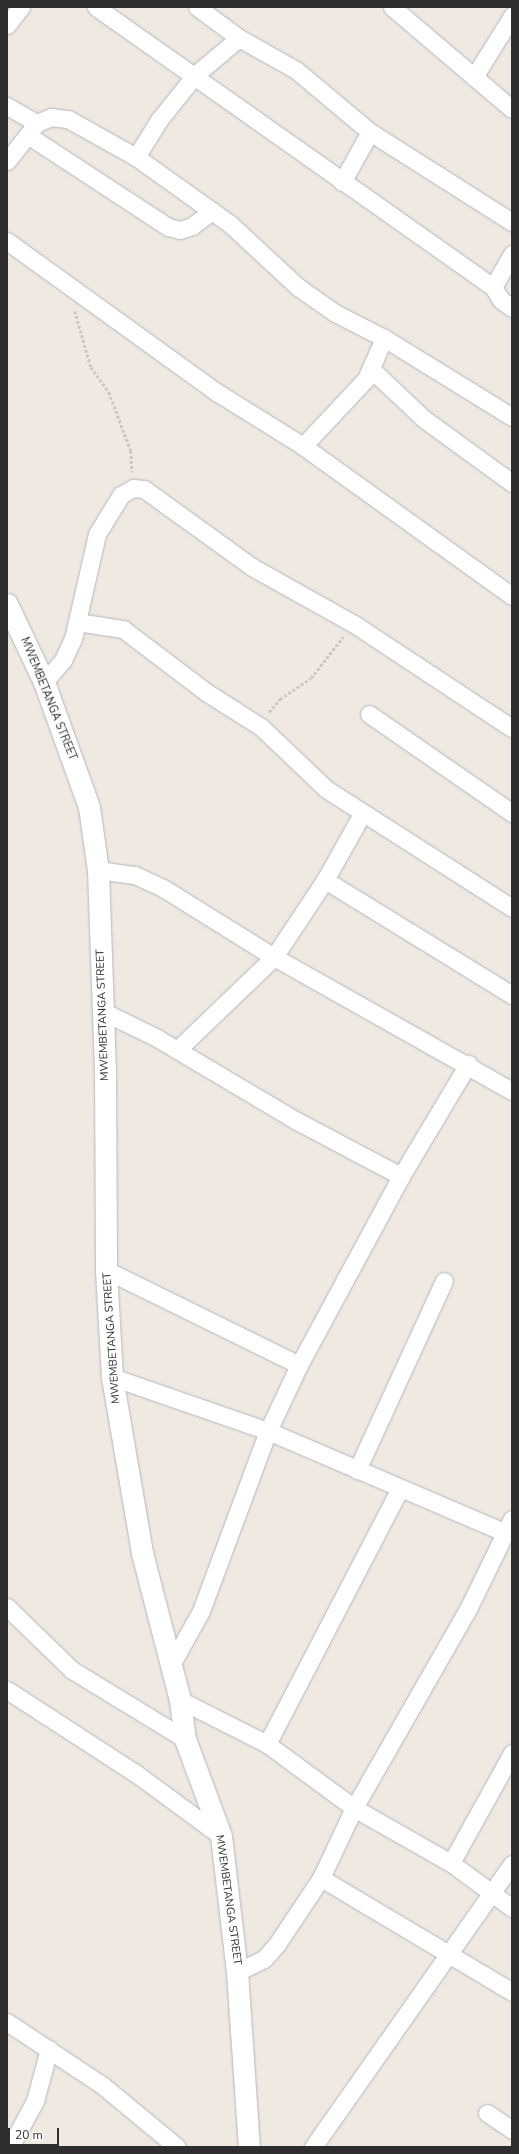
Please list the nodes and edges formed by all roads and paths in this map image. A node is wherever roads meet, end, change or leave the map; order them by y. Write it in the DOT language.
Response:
graph roads {
  1 [pos="21,7"];
  2 [pos="96,7"];
  3 [pos="197,7"];
  4 [pos="392,7"];
  5 [pos="512,16"];
  6 [pos="7,26"];
  7 [pos="239,38"];
  8 [pos="194,75"];
  9 [pos="474,77"];
  10 [pos="7,106"];
  11 [pos="512,108"];
  12 [pos="33,130"];
  13 [pos="370,132"];
  14 [pos="136,158"];
  15 [pos="7,161"];
  16 [pos="342,182"];
  17 [pos="212,211"];
  18 [pos="512,222"];
  19 [pos="7,242"];
  20 [pos="512,254"];
  21 [pos="67,284"];
  22 [pos="493,287"];
  23 [pos="512,308"];
  24 [pos="384,338"];
  25 [pos="371,369"];
  26 [pos="512,417"];
  27 [pos="303,446"];
  28 [pos="512,483"];
  29 [pos="133,488"];
  30 [pos="512,596"];
  31 [pos="7,605"];
  32 [pos="76,622"];
  33 [pos="354,624"];
  34 [pos="44,682"];
  35 [pos="369,714"];
  36 [pos="261,727"];
  37 [pos="512,728"];
  38 [pos="512,813"];
  39 [pos="362,814"];
  40 [pos="98,870"];
  41 [pos="325,880"];
  42 [pos="512,908"];
  43 [pos="274,956"];
  44 [pos="512,995"];
  45 [pos="104,1012"];
  46 [pos="177,1050"];
  47 [pos="468,1064"];
  48 [pos="512,1091"];
  49 [pos="401,1176"];
  50 [pos="106,1270"];
  51 [pos="444,1281"];
  52 [pos="299,1365"];
  53 [pos="112,1377"];
  54 [pos="268,1431"];
  55 [pos="357,1470"];
  56 [pos="400,1489"];
  57 [pos="509,1526"];
  58 [pos="7,1607"];
  59 [pos="172,1664"];
  60 [pos="7,1690"];
  61 [pos="180,1700"];
  62 [pos="185,1739"];
  63 [pos="267,1744"];
  64 [pos="512,1753"];
  65 [pos="354,1808"];
  66 [pos="221,1836"];
  67 [pos="451,1863"];
  68 [pos="512,1864"];
  69 [pos="320,1878"];
  70 [pos="492,1891"];
  71 [pos="512,1908"];
  72 [pos="446,1954"];
  73 [pos="238,1972"];
  74 [pos="512,1992"];
  75 [pos="7,2022"];
  76 [pos="49,2049"];
  77 [pos="487,2113"];
  78 [pos="512,2130"];
  79 [pos="10,2147"];
  80 [pos="177,2147"];
  81 [pos="249,2147"];
  82 [pos="313,2147"];
  1 -- 6 [label="street"];
  2 -- 8 [label="street"];
  3 -- 7 [label="street"];
  4 -- 9 [label="street"];
  5 -- 9 [label="street"];
  7 -- 8 [label="street"];
  7 -- 13 [label="street"];
  8 -- 14 [label="street"];
  8 -- 16 [label="street"];
  9 -- 11 [label="street"];
  10 -- 12 [label="street"];
  12 -- 14 [label="street"];
  12 -- 15 [label="street"];
  12 -- 17 [label="street"];
  13 -- 16 [label="street"];
  13 -- 18 [label="street"];
  14 -- 17 [label="street"];
  16 -- 22 [label="street"];
  17 -- 24 [label="street"];
  19 -- 21 [label="street"];
  20 -- 22 [label="street"];
  21 -- 27 [label="street"];
  21 -- 29 [label="path"];
  22 -- 23 [label="street"];
  24 -- 25 [label="street"];
  24 -- 26 [label="street"];
  25 -- 27 [label="street"];
  25 -- 28 [label="street"];
  27 -- 30 [label="street"];
  29 -- 32 [label="street"];
  29 -- 33 [label="street"];
  31 -- 34 [label="street, MWEMBETANGA STREET"];
  32 -- 34 [label="street"];
  32 -- 36 [label="street"];
  33 -- 36 [label="path"];
  33 -- 37 [label="street"];
  34 -- 40 [label="street, MWEMBETANGA STREET"];
  35 -- 38 [label="street"];
  36 -- 39 [label="street"];
  39 -- 41 [label="street"];
  39 -- 42 [label="street"];
  40 -- 43 [label="street"];
  40 -- 45 [label="street, MWEMBETANGA STREET"];
  41 -- 43 [label="street"];
  41 -- 44 [label="street"];
  43 -- 46 [label="street"];
  43 -- 47 [label="street"];
  45 -- 46 [label="street"];
  45 -- 50 [label="street, MWEMBETANGA STREET"];
  46 -- 49 [label="street"];
  47 -- 48 [label="street"];
  47 -- 49 [label="street"];
  49 -- 52 [label="street"];
  50 -- 52 [label="street"];
  50 -- 53 [label="street, MWEMBETANGA STREET"];
  51 -- 55 [label="street"];
  52 -- 54 [label="street"];
  53 -- 54 [label="street"];
  53 -- 59 [label="street, MWEMBETANGA STREET"];
  54 -- 55 [label="street"];
  54 -- 59 [label="street"];
  55 -- 56 [label="street"];
  56 -- 57 [label="street"];
  56 -- 63 [label="street"];
  57 -- 65 [label="street"];
  58 -- 62 [label="street"];
  59 -- 61 [label="street, MWEMBETANGA STREET"];
  60 -- 66 [label="street"];
  61 -- 62 [label="street, MWEMBETANGA STREET"];
  61 -- 63 [label="street"];
  62 -- 66 [label="street, MWEMBETANGA STREET"];
  63 -- 65 [label="street"];
  64 -- 67 [label="street"];
  65 -- 67 [label="street"];
  65 -- 69 [label="street"];
  66 -- 73 [label="street, MWEMBETANGA STREET"];
  67 -- 70 [label="street"];
  68 -- 70 [label="street"];
  69 -- 72 [label="street"];
  69 -- 73 [label="street"];
  70 -- 71 [label="street"];
  70 -- 72 [label="street"];
  72 -- 74 [label="street"];
  72 -- 82 [label="street"];
  73 -- 81 [label="street, MWEMBETANGA STREET"];
  75 -- 76 [label="street"];
  76 -- 79 [label="street"];
  76 -- 80 [label="street"];
  77 -- 78 [label="street"];
}
